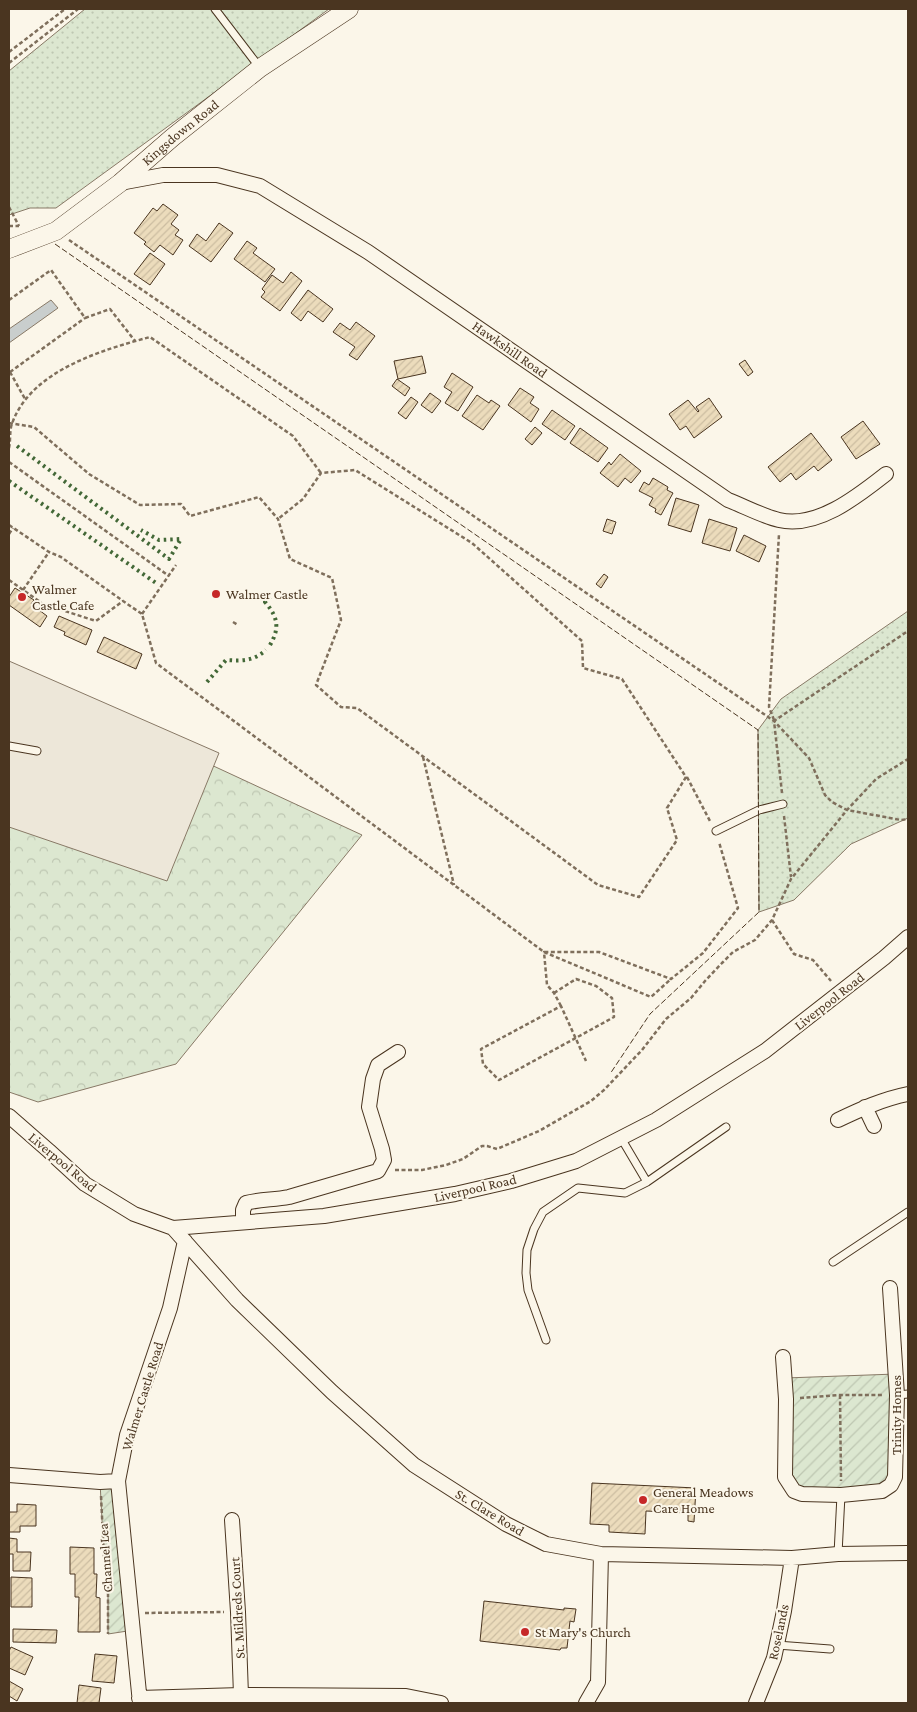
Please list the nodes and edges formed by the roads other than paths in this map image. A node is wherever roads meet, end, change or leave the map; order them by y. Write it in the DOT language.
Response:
graph roads {
  1 [pos="216,9"];
  2 [pos="349,9"];
  3 [pos="260,68"];
  4 [pos="120,183"];
  5 [pos="9,249"];
  6 [pos="886,474"];
  7 [pos="9,746"];
  8 [pos="38,751"];
  9 [pos="783,804"];
  10 [pos="716,831"];
  11 [pos="908,938"];
  12 [pos="398,1052"];
  13 [pos="908,1094"];
  14 [pos="865,1107"];
  15 [pos="9,1116"];
  16 [pos="838,1120"];
  17 [pos="874,1126"];
  18 [pos="726,1127"];
  19 [pos="621,1138"];
  20 [pos="647,1182"];
  21 [pos="908,1212"];
  22 [pos="243,1222"];
  23 [pos="172,1228"];
  24 [pos="185,1241"];
  25 [pos="833,1262"];
  26 [pos="890,1288"];
  27 [pos="546,1340"];
  28 [pos="783,1357"];
  29 [pos="902,1394"];
  30 [pos="9,1475"];
  31 [pos="118,1481"];
  32 [pos="841,1495"];
  33 [pos="231,1521"];
  34 [pos="908,1553"];
  35 [pos="601,1554"];
  36 [pos="838,1554"];
  37 [pos="792,1558"];
  38 [pos="777,1645"];
  39 [pos="830,1649"];
  40 [pos="242,1695"];
  41 [pos="139,1701"];
  42 [pos="441,1703"];
  43 [pos="586,1703"];
  44 [pos="756,1703"];
  1 -- 3 [label="lane"];
  2 -- 3 [label="street, Kingsdown Road"];
  3 -- 4 [label="street, Kingsdown Road"];
  4 -- 5 [label="street, Kingsdown Road"];
  4 -- 6 [label="street, Hawkshill Road"];
  7 -- 8 [label="lane"];
  9 -- 10 [label="lane"];
  11 -- 19 [label="street, Liverpool Road"];
  12 -- 22 [label="street"];
  13 -- 14 [label="street"];
  14 -- 16 [label="street"];
  14 -- 17 [label="street"];
  15 -- 23 [label="street, Liverpool Road"];
  18 -- 20 [label="lane"];
  19 -- 20 [label="lane"];
  19 -- 22 [label="street, Liverpool Road"];
  20 -- 27 [label="lane"];
  21 -- 25 [label="lane"];
  22 -- 23 [label="street, Liverpool Road"];
  23 -- 24 [label="street, St. Clare Road"];
  24 -- 31 [label="street, Walmer Castle Road"];
  24 -- 35 [label="street, St. Clare Road"];
  26 -- 29 [label="street, Trinity Homes"];
  28 -- 32 [label="street, Trinity Homes"];
  29 -- 32 [label="street, Trinity Homes"];
  30 -- 31 [label="street"];
  31 -- 41 [label="street, Walmer Castle Road"];
  32 -- 36 [label="lane"];
  33 -- 40 [label="street, St. Mildreds Court"];
  34 -- 36 [label="street, St. Clare Road"];
  35 -- 37 [label="street, St. Clare Road"];
  35 -- 43 [label="street"];
  36 -- 37 [label="street, St. Clare Road"];
  37 -- 38 [label="street, Roselands"];
  38 -- 39 [label="lane"];
  38 -- 44 [label="street, Roselands"];
  40 -- 41 [label="street"];
  40 -- 42 [label="street"];
}
